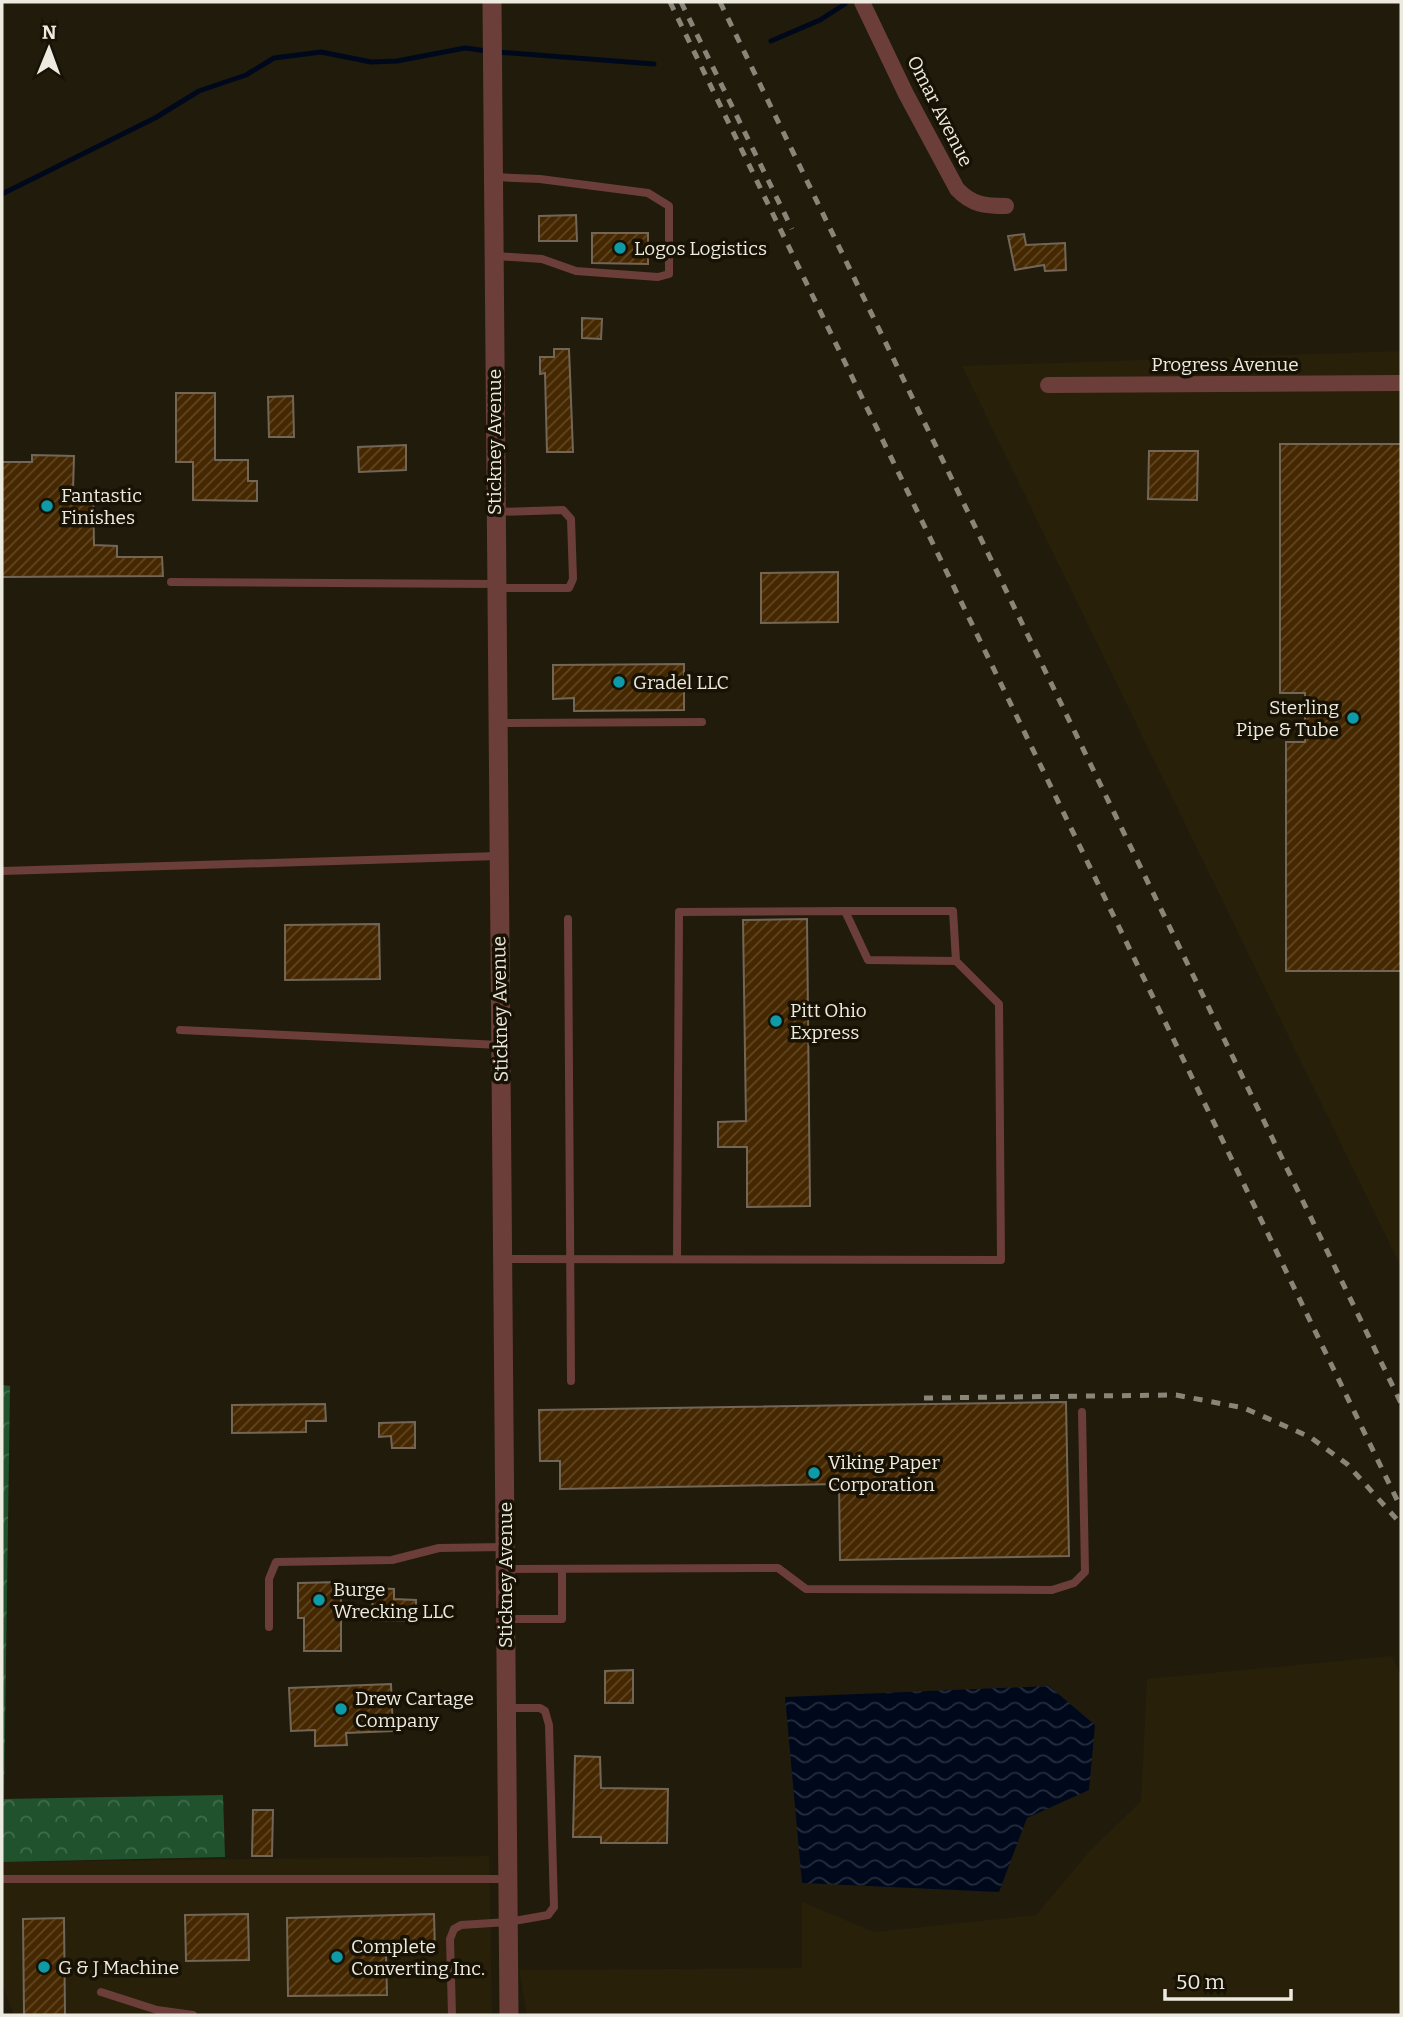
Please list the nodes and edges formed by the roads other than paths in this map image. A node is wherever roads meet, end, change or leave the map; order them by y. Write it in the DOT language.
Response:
graph roads {
  1 [pos="862,2"];
  2 [pos="492,6"];
  3 [pos="493,177"];
  4 [pos="1006,206"];
  5 [pos="494,256"];
  6 [pos="1401,383"];
  7 [pos="1048,385"];
  8 [pos="495,512"];
  9 [pos="171,582"];
  10 [pos="495,586"];
  11 [pos="702,722"];
  12 [pos="497,723"];
  13 [pos="498,856"];
  14 [pos="2,871"];
  15 [pos="845,911"];
  16 [pos="568,919"];
  17 [pos="956,961"];
  18 [pos="180,1030"];
  19 [pos="500,1045"];
  20 [pos="502,1259"];
  21 [pos="568,1259"];
  22 [pos="677,1259"];
  23 [pos="571,1381"];
  24 [pos="1082,1412"];
  25 [pos="505,1547"];
  26 [pos="505,1569"];
  27 [pos="562,1569"];
  28 [pos="506,1619"];
  29 [pos="269,1627"];
  30 [pos="506,1708"];
  31 [pos="2,1879"];
  32 [pos="508,1879"];
  33 [pos="508,1922"];
  34 [pos="101,1992"];
  35 [pos="193,2015"];
  36 [pos="452,2015"];
  37 [pos="509,2015"];
  1 -- 4 [label="street, Omar Avenue"];
  2 -- 3 [label="street, Stickney Avenue"];
  3 -- 5 [label="street, Stickney Avenue"];
  3 -- 5 [label="lane"];
  5 -- 8 [label="street, Stickney Avenue"];
  6 -- 7 [label="street, Progress Avenue"];
  8 -- 10 [label="street, Stickney Avenue"];
  8 -- 10 [label="lane"];
  9 -- 10 [label="lane"];
  10 -- 12 [label="street, Stickney Avenue"];
  11 -- 12 [label="lane"];
  12 -- 13 [label="street, Stickney Avenue"];
  13 -- 14 [label="lane"];
  13 -- 19 [label="street, Stickney Avenue"];
  15 -- 17 [label="lane"];
  15 -- 17 [label="lane"];
  15 -- 22 [label="lane"];
  16 -- 21 [label="lane"];
  17 -- 22 [label="lane"];
  18 -- 19 [label="lane"];
  19 -- 20 [label="street, Stickney Avenue"];
  20 -- 21 [label="lane"];
  20 -- 25 [label="street, Stickney Avenue"];
  21 -- 22 [label="lane"];
  21 -- 23 [label="lane"];
  24 -- 27 [label="lane"];
  25 -- 26 [label="street, Stickney Avenue"];
  25 -- 29 [label="lane"];
  26 -- 27 [label="lane"];
  26 -- 28 [label="street, Stickney Avenue"];
  27 -- 28 [label="lane"];
  28 -- 30 [label="street, Stickney Avenue"];
  30 -- 32 [label="street, Stickney Avenue"];
  30 -- 33 [label="lane"];
  31 -- 32 [label="lane"];
  32 -- 33 [label="street, Stickney Avenue"];
  33 -- 36 [label="lane"];
  33 -- 37 [label="street, Stickney Avenue"];
  34 -- 35 [label="lane"];
}
